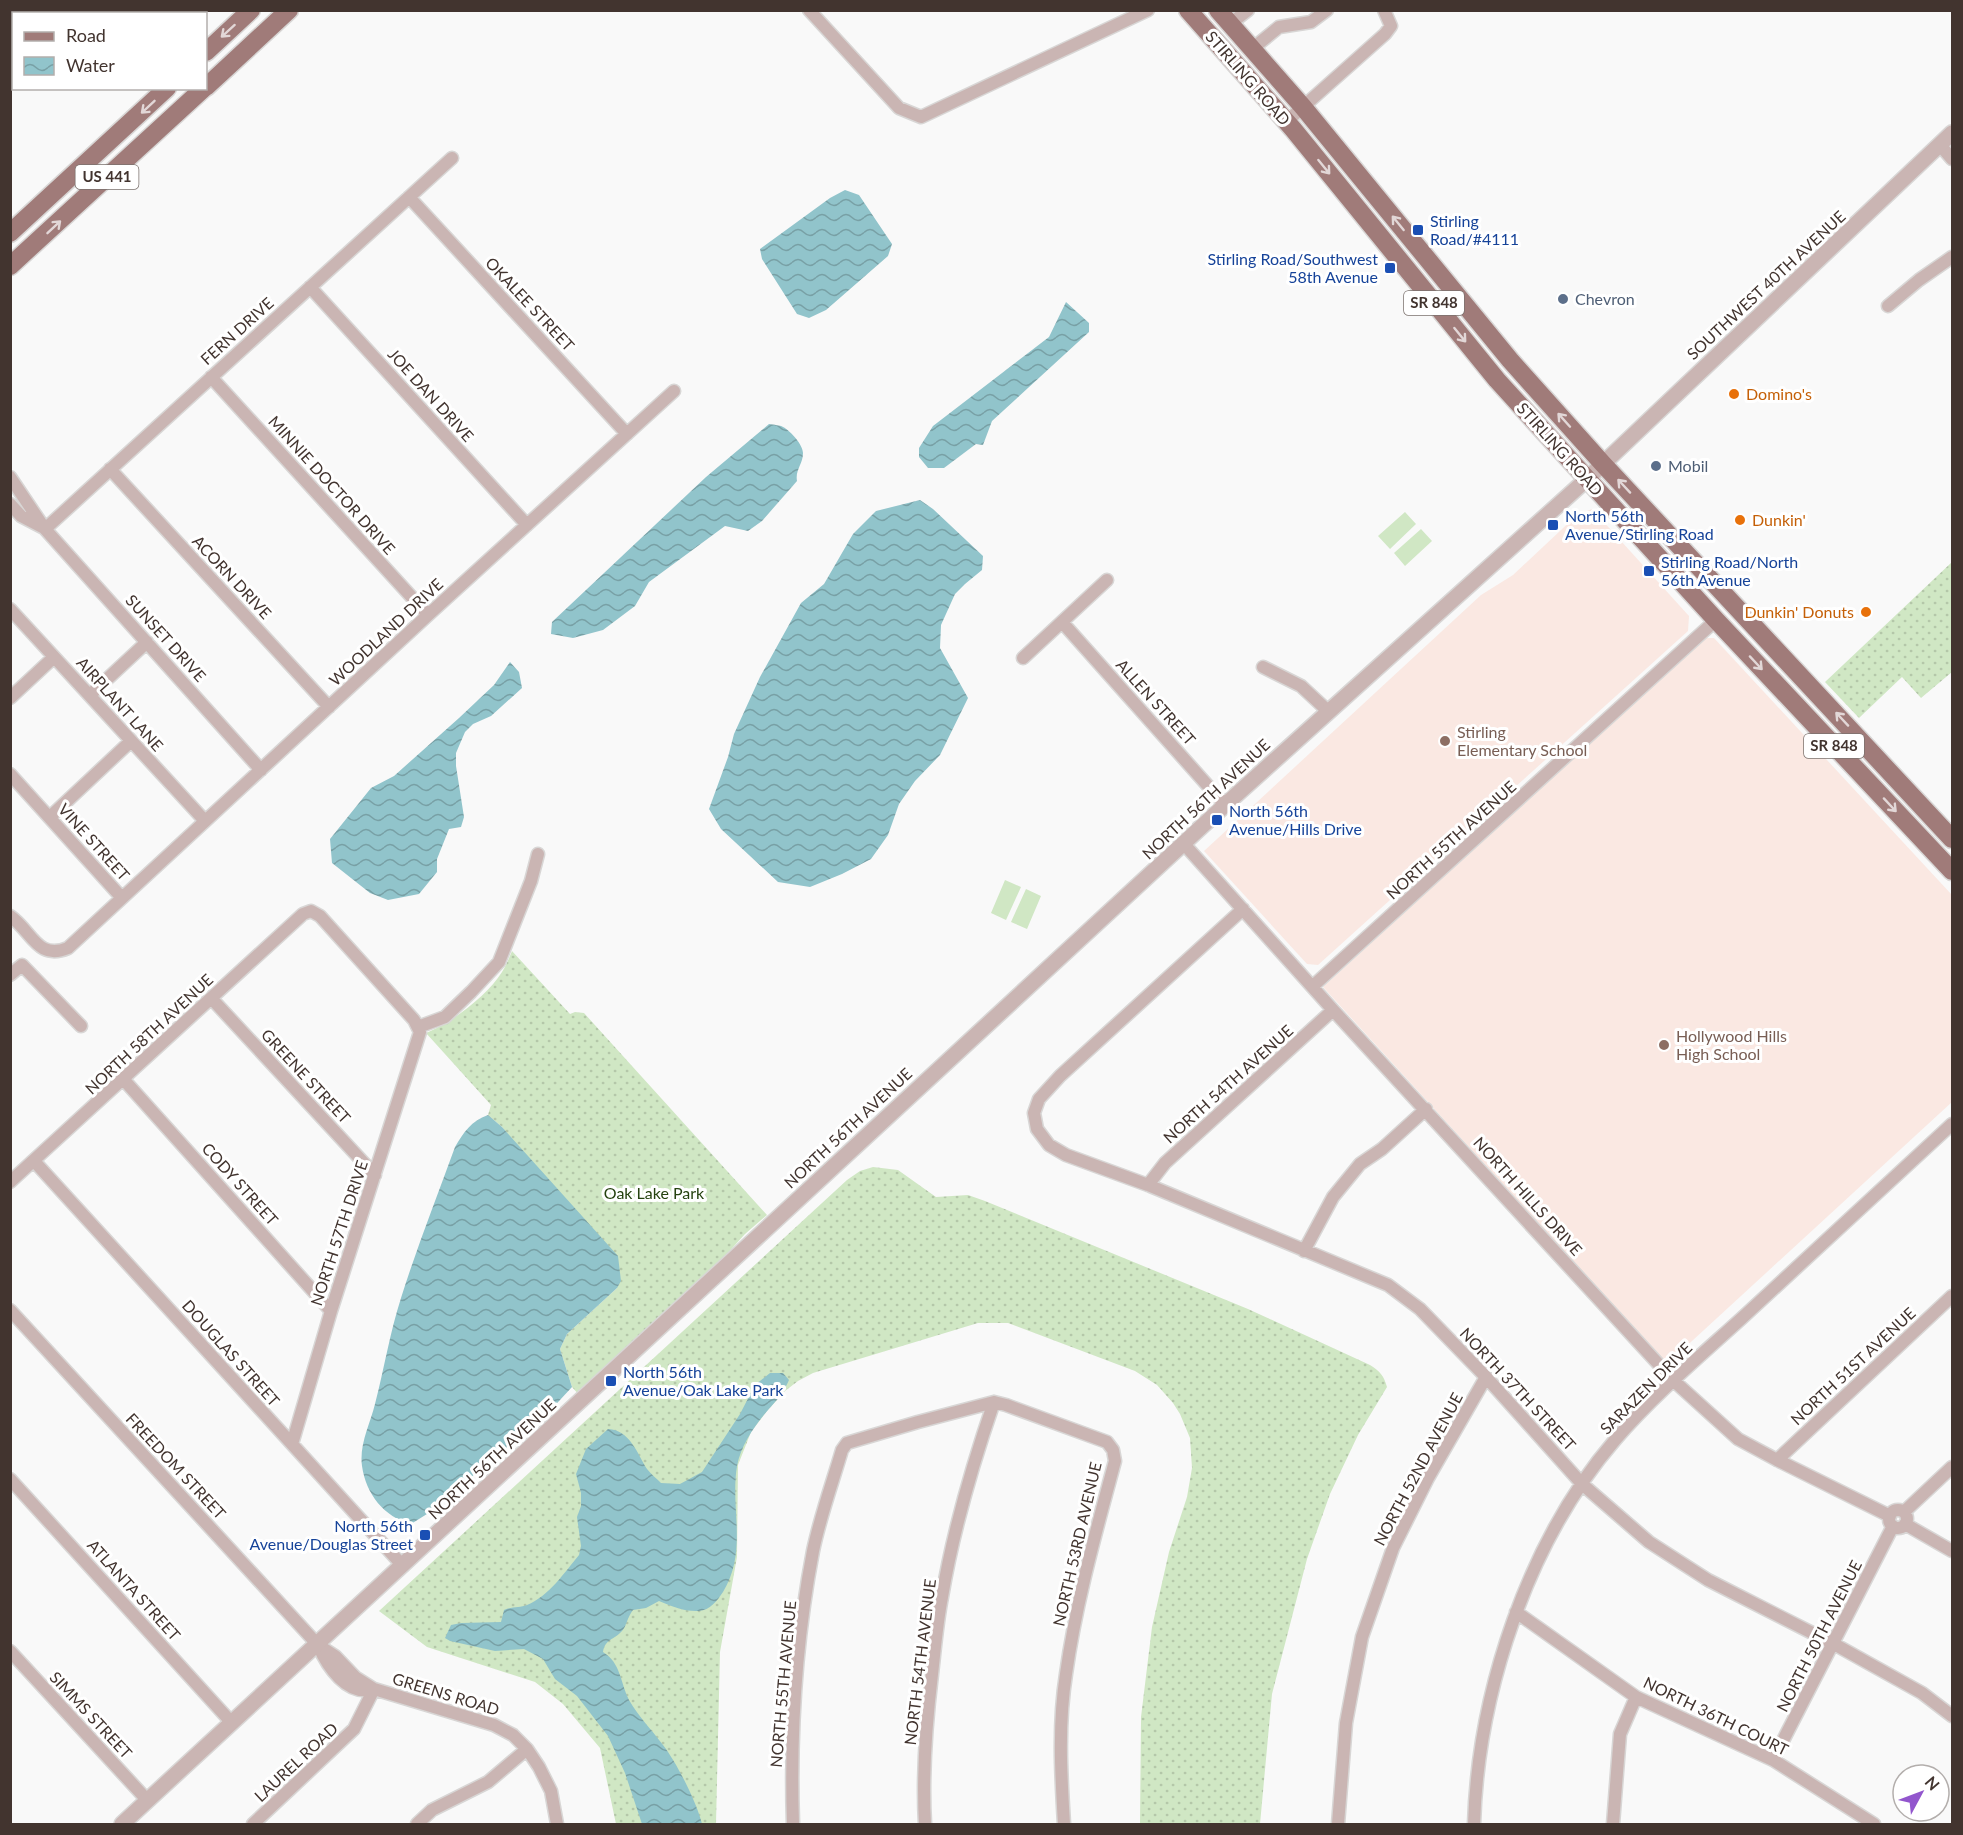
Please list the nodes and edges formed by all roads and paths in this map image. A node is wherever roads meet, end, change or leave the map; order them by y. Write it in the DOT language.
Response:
graph roads {
  1 [pos="251,10"];
  2 [pos="289,10"];
  3 [pos="809,10"];
  4 [pos="1148,10"];
  5 [pos="1188,10"];
  6 [pos="1248,10"];
  7 [pos="1327,10"];
  8 [pos="1384,10"];
  9 [pos="1224,17"];
  10 [pos="1252,49"];
  11 [pos="207,51"];
  12 [pos="207,86"];
  13 [pos="165,90"];
  14 [pos="203,90"];
  15 [pos="1303,107"];
  16 [pos="1286,122"];
  17 [pos="129,125"];
  18 [pos="1953,133"];
  19 [pos="1940,145"];
  20 [pos="452,158"];
  21 [pos="1953,159"];
  22 [pos="125,161"];
  23 [pos="409,197"];
  24 [pos="10,233"];
  25 [pos="1953,257"];
  26 [pos="10,266"];
  27 [pos="310,287"];
  28 [pos="1888,306"];
  29 [pos="211,376"];
  30 [pos="674,391"];
  31 [pos="627,434"];
  32 [pos="1603,464"];
  33 [pos="110,469"];
  34 [pos="10,477"];
  35 [pos="1587,479"];
  36 [pos="10,504"];
  37 [pos="527,525"];
  38 [pos="45,529"];
  39 [pos="1107,580"];
  40 [pos="10,609"];
  41 [pos="428,615"];
  42 [pos="1716,620"];
  43 [pos="1062,622"];
  44 [pos="1757,627"];
  45 [pos="147,642"];
  46 [pos="54,657"];
  47 [pos="1023,658"];
  48 [pos="1263,667"];
  49 [pos="90,695"];
  50 [pos="10,698"];
  51 [pos="329,707"];
  52 [pos="1329,712"];
  53 [pos="131,741"];
  54 [pos="261,770"];
  55 [pos="10,774"];
  56 [pos="1225,805"];
  57 [pos="50,817"];
  58 [pos="205,821"];
  59 [pos="1953,839"];
  60 [pos="1184,844"];
  61 [pos="538,854"];
  62 [pos="1953,871"];
  63 [pos="122,897"];
  64 [pos="1243,909"];
  65 [pos="10,916"];
  66 [pos="10,975"];
  67 [pos="1313,986"];
  68 [pos="212,999"];
  69 [pos="1333,1010"];
  70 [pos="81,1026"];
  71 [pos="419,1030"];
  72 [pos="124,1080"];
  73 [pos="1426,1109"];
  74 [pos="1953,1124"];
  75 [pos="34,1161"];
  76 [pos="375,1175"];
  77 [pos="10,1182"];
  78 [pos="1148,1185"];
  79 [pos="1304,1251"];
  80 [pos="1953,1296"];
  81 [pos="10,1310"];
  82 [pos="331,1311"];
  83 [pos="1486,1377"];
  84 [pos="1674,1381"];
  85 [pos="994,1402"];
  86 [pos="292,1444"];
  87 [pos="1777,1460"];
  88 [pos="1953,1467"];
  89 [pos="10,1479"];
  90 [pos="1582,1484"];
  91 [pos="1898,1520"];
  92 [pos="1953,1551"];
  93 [pos="403,1566"];
  94 [pos="1516,1612"];
  95 [pos="1834,1644"];
  96 [pos="318,1645"];
  97 [pos="10,1652"];
  98 [pos="374,1689"];
  99 [pos="1636,1697"];
  100 [pos="1953,1716"];
  101 [pos="232,1723"];
  102 [pos="527,1749"];
  103 [pos="1773,1760"];
  104 [pos="148,1801"];
  105 [pos="122,1824"];
  106 [pos="253,1824"];
  107 [pos="417,1824"];
  108 [pos="557,1824"];
  109 [pos="793,1824"];
  110 [pos="925,1824"];
  111 [pos="1064,1824"];
  112 [pos="1338,1824"];
  113 [pos="1474,1824"];
  114 [pos="1613,1824"];
  115 [pos="1874,1824"];
  1 -- 11 [label="main road, one-way"];
  2 -- 12 [label="main road, US 441"];
  3 -- 4 [label="street"];
  5 -- 16 [label="main road, STIRLING ROAD / SR 848"];
  6 -- 9 [label="street"];
  7 -- 10 [label="street"];
  8 -- 15 [label="street"];
  9 -- 10 [label="main road, STIRLING ROAD / SR 848"];
  10 -- 15 [label="main road, STIRLING ROAD / SR 848"];
  13 -- 17 [label="main road, US 441, one-way"];
  14 -- 22 [label="main road, US 441"];
  15 -- 16 [label="street"];
  32 -- 15 [label="main road, STIRLING ROAD / SR 848, one-way"];
  16 -- 35 [label="main road, STIRLING ROAD / SR 848, one-way"];
  17 -- 22 [label="main road"];
  17 -- 24 [label="main road, US 441"];
  18 -- 19 [label="street, SOUTHWEST 40TH AVENUE"];
  19 -- 21 [label="street"];
  19 -- 32 [label="street, SOUTHWEST 40TH AVENUE"];
  20 -- 23 [label="street, FERN DRIVE"];
  26 -- 22 [label="main road, US 441, one-way"];
  23 -- 27 [label="street, FERN DRIVE"];
  23 -- 31 [label="street, OKALEE STREET"];
  25 -- 28 [label="street"];
  27 -- 29 [label="street, FERN DRIVE"];
  27 -- 37 [label="street, JOE DAN DRIVE"];
  29 -- 33 [label="street, FERN DRIVE"];
  29 -- 41 [label="street, MINNIE DOCTOR DRIVE"];
  30 -- 31 [label="street, WOODLAND DRIVE"];
  31 -- 37 [label="street, WOODLAND DRIVE"];
  32 -- 35 [label="street, NORTH 56TH AVENUE"];
  44 -- 32 [label="main road, STIRLING ROAD / SR 848, one-way"];
  33 -- 38 [label="street, FERN DRIVE"];
  33 -- 51 [label="street, ACORN DRIVE"];
  34 -- 38 [label="street, SUNSET DRIVE"];
  35 -- 42 [label="main road, STIRLING ROAD / SR 848"];
  35 -- 52 [label="street, NORTH 56TH AVENUE"];
  36 -- 38 [label="street, SUNSET DRIVE"];
  37 -- 41 [label="street, WOODLAND DRIVE"];
  38 -- 45 [label="street, SUNSET DRIVE"];
  39 -- 43 [label="street"];
  40 -- 46 [label="street, AIRPLANT LANE"];
  41 -- 51 [label="street, WOODLAND DRIVE"];
  42 -- 44 [label="main road"];
  42 -- 62 [label="main road, STIRLING ROAD / SR 848, one-way"];
  42 -- 67 [label="street, NORTH 55TH AVENUE"];
  43 -- 47 [label="street"];
  43 -- 56 [label="street, ALLEN STREET"];
  59 -- 44 [label="main road, STIRLING ROAD / SR 848, one-way"];
  45 -- 49 [label="street"];
  45 -- 54 [label="street, SUNSET DRIVE"];
  46 -- 49 [label="street, AIRPLANT LANE"];
  46 -- 50 [label="street"];
  48 -- 52 [label="street"];
  49 -- 53 [label="street, AIRPLANT LANE"];
  51 -- 54 [label="street, WOODLAND DRIVE"];
  52 -- 56 [label="street, NORTH 56TH AVENUE"];
  53 -- 57 [label="street"];
  53 -- 58 [label="street, AIRPLANT LANE"];
  54 -- 58 [label="street, WOODLAND DRIVE"];
  55 -- 57 [label="street, VINE STREET"];
  56 -- 60 [label="street, NORTH 56TH AVENUE"];
  57 -- 63 [label="street, VINE STREET"];
  58 -- 63 [label="street, WOODLAND DRIVE"];
  60 -- 64 [label="street, NORTH HILLS DRIVE"];
  60 -- 93 [label="street, NORTH 56TH AVENUE"];
  61 -- 71 [label="street"];
  63 -- 65 [label="street, VINE STREET"];
  64 -- 67 [label="street, NORTH HILLS DRIVE"];
  64 -- 78 [label="street, NORTH 37TH STREET"];
  66 -- 70 [label="street"];
  67 -- 69 [label="street, NORTH HILLS DRIVE"];
  68 -- 71 [label="street, NORTH 58TH AVENUE"];
  68 -- 72 [label="street, NORTH 58TH AVENUE"];
  68 -- 76 [label="street, GREENE STREET"];
  69 -- 73 [label="street, NORTH HILLS DRIVE"];
  69 -- 78 [label="street, NORTH 54TH AVENUE"];
  71 -- 76 [label="street, NORTH 57TH DRIVE"];
  72 -- 75 [label="street, NORTH 58TH AVENUE"];
  72 -- 82 [label="street, CODY STREET"];
  73 -- 79 [label="street"];
  73 -- 84 [label="street, NORTH HILLS DRIVE"];
  74 -- 84 [label="street, SARAZEN DRIVE"];
  75 -- 77 [label="street, NORTH 58TH AVENUE"];
  75 -- 86 [label="street, DOUGLAS STREET"];
  76 -- 82 [label="street, NORTH 57TH DRIVE"];
  78 -- 79 [label="street, NORTH 37TH STREET"];
  79 -- 83 [label="street, NORTH 37TH STREET"];
  80 -- 87 [label="street, NORTH 51ST AVENUE"];
  81 -- 96 [label="street, FREEDOM STREET"];
  82 -- 86 [label="street, NORTH 57TH DRIVE"];
  83 -- 90 [label="street, NORTH 37TH STREET"];
  83 -- 112 [label="street, NORTH 52ND AVENUE"];
  84 -- 87 [label="street, NORTH HILLS DRIVE"];
  84 -- 90 [label="street, SARAZEN DRIVE"];
  85 -- 109 [label="street, NORTH 55TH AVENUE"];
  85 -- 110 [label="street, NORTH 54TH AVENUE"];
  85 -- 111 [label="street, NORTH 53RD AVENUE"];
  86 -- 93 [label="street, DOUGLAS STREET"];
  87 -- 91 [label="street, NORTH HILLS DRIVE"];
  88 -- 91 [label="street, NORTH 50TH AVENUE"];
  89 -- 101 [label="street, ATLANTA STREET"];
  90 -- 94 [label="street, SARAZEN DRIVE"];
  90 -- 95 [label="street, NORTH 37TH STREET"];
  91 -- 92 [label="street, NORTH HILLS DRIVE"];
  91 -- 95 [label="street, NORTH 50TH AVENUE"];
  93 -- 96 [label="street, NORTH 56TH AVENUE"];
  94 -- 99 [label="street, NORTH 36TH COURT"];
  94 -- 113 [label="street, SARAZEN DRIVE"];
  95 -- 100 [label="street, NORTH 37TH STREET"];
  95 -- 103 [label="street, NORTH 50TH AVENUE"];
  96 -- 98 [label="street, GREENS ROAD"];
  96 -- 101 [label="street, NORTH 56TH AVENUE"];
  97 -- 104 [label="street, SIMMS STREET"];
  98 -- 102 [label="street, GREENS ROAD"];
  98 -- 106 [label="street, LAUREL ROAD"];
  99 -- 103 [label="street, NORTH 36TH COURT"];
  99 -- 114 [label="street"];
  101 -- 104 [label="street, NORTH 56TH AVENUE"];
  102 -- 107 [label="street"];
  102 -- 108 [label="street, GREENS ROAD"];
  103 -- 115 [label="street, NORTH 36TH COURT"];
  104 -- 105 [label="street, NORTH 56TH AVENUE"];
}
